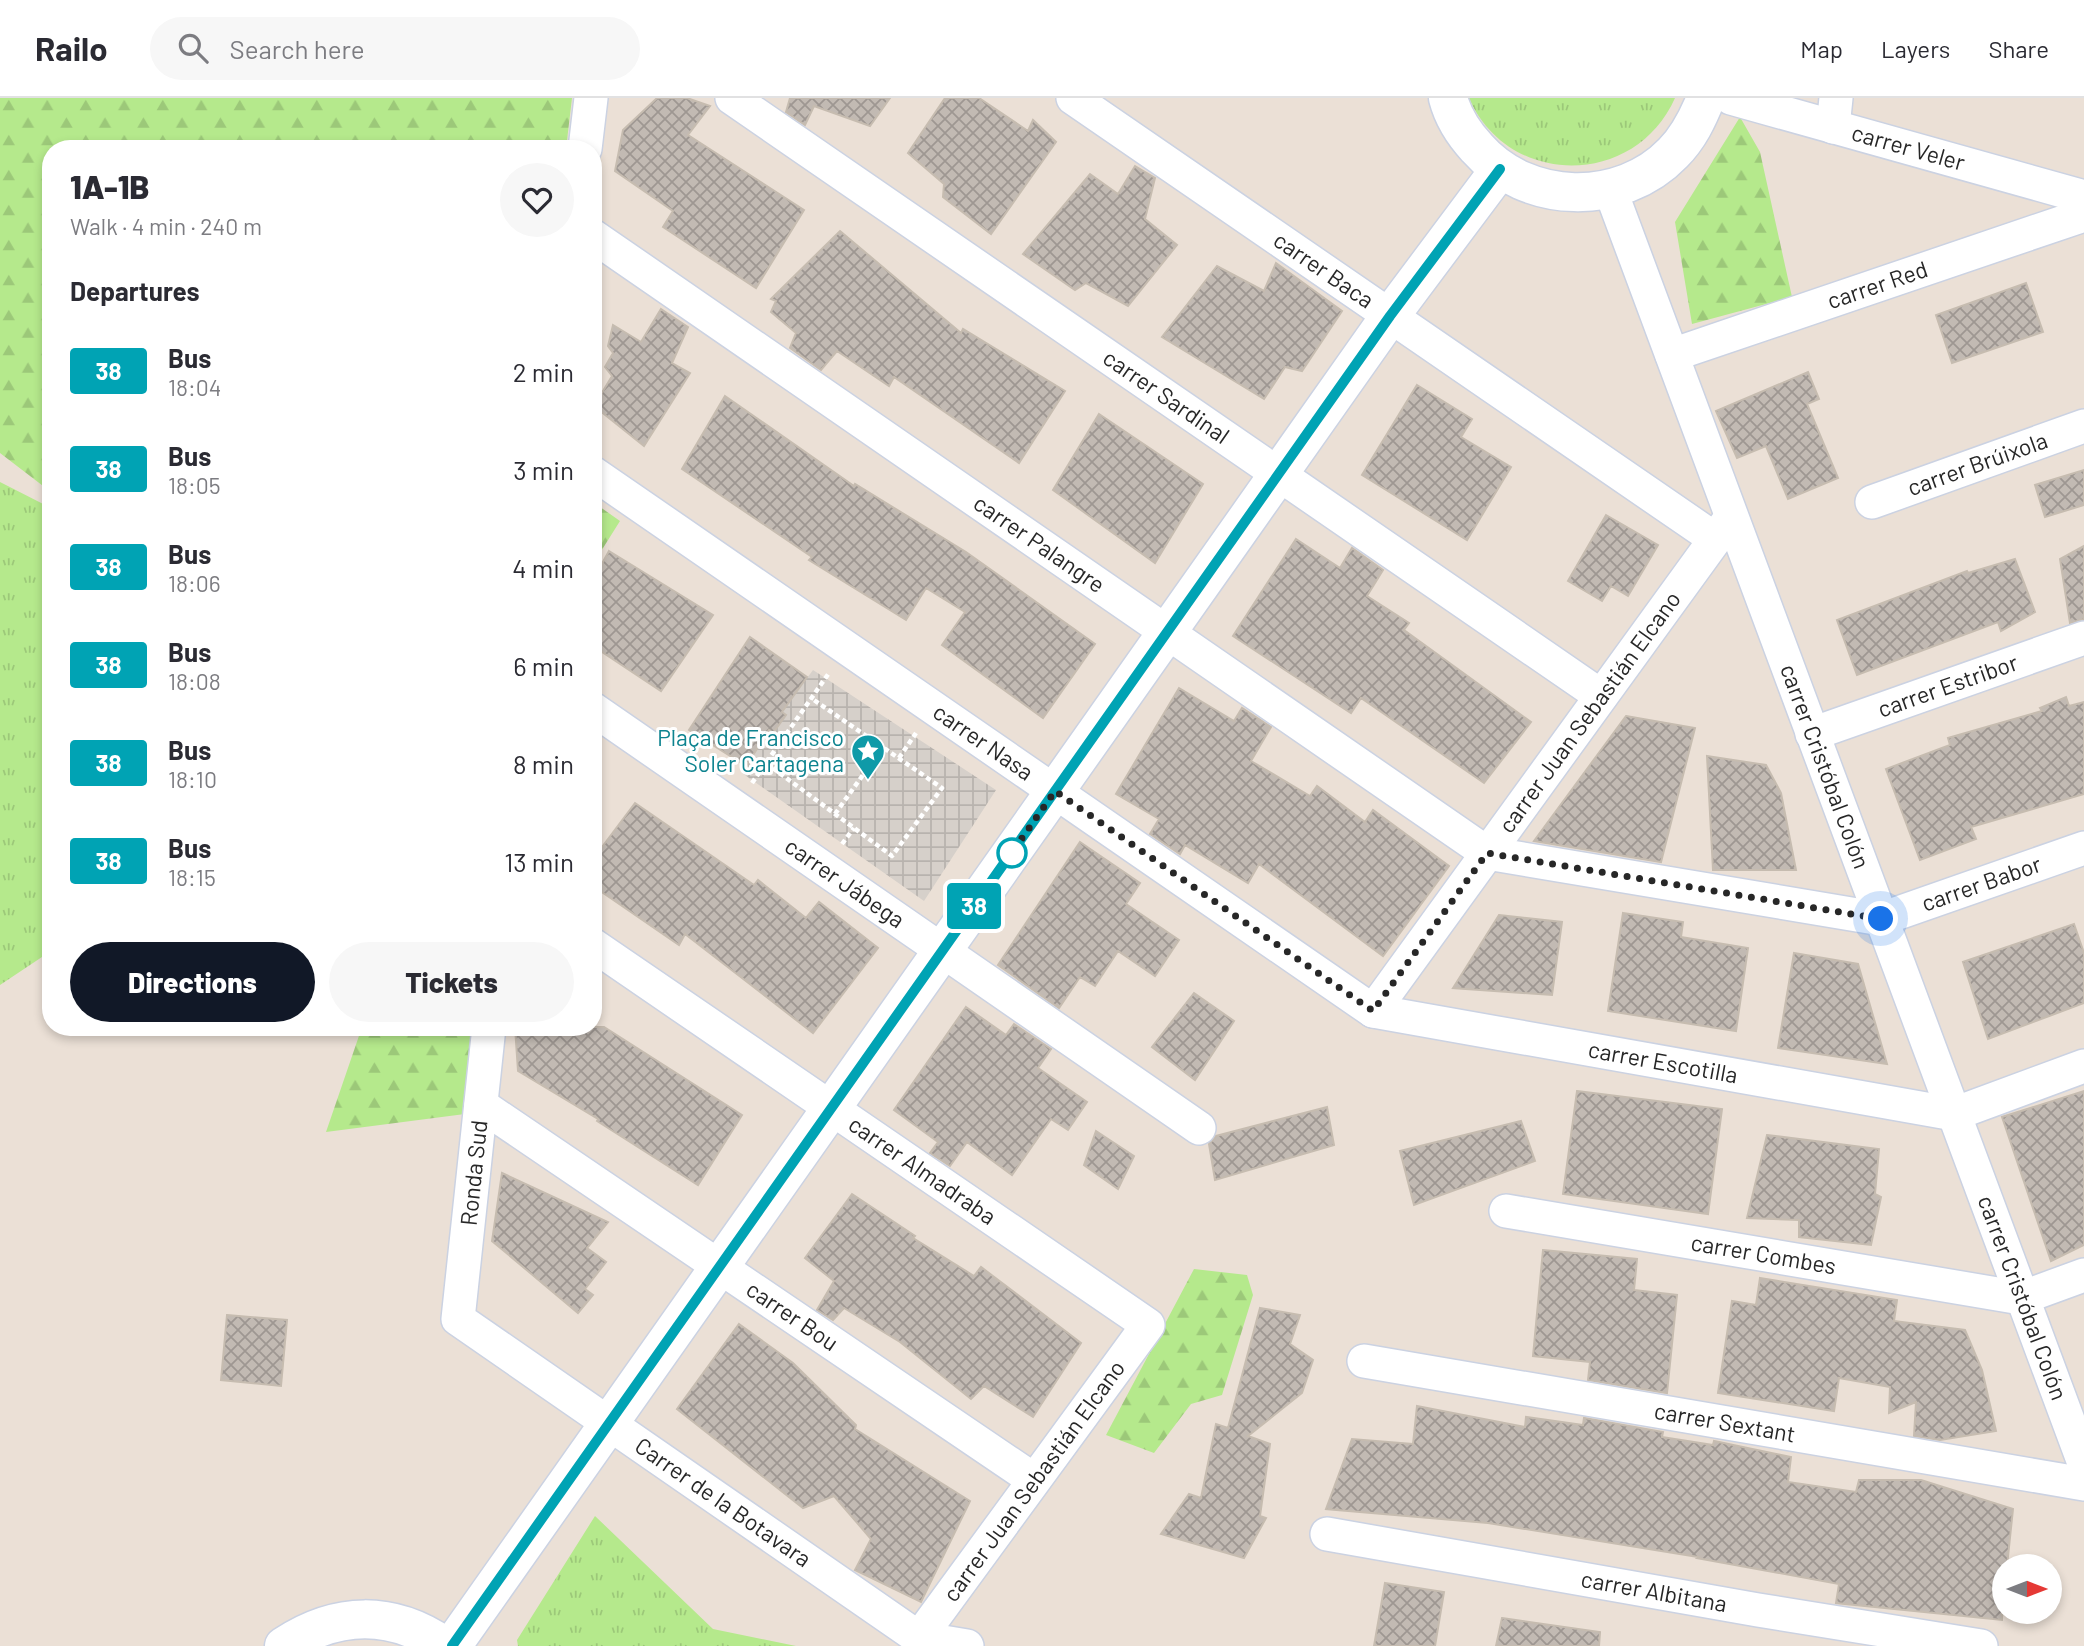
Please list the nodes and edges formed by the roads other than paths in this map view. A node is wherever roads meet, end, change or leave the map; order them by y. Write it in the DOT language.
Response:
graph roads {
  1 [pos="591,98"];
  2 [pos="732,98"];
  3 [pos="1073,98"];
  4 [pos="1448,98"];
  5 [pos="1706,98"];
  6 [pos="1731,98"];
  7 [pos="1834,112"];
  8 [pos="586,140"];
  9 [pos="1500,169"];
  10 [pos="1610,189"];
  11 [pos="2084,197"];
  12 [pos="2084,215"];
  13 [pos="602,242"];
  14 [pos="1390,316"];
  15 [pos="1672,355"];
  16 [pos="2084,426"];
  17 [pos="1279,474"];
  18 [pos="602,479"];
  19 [pos="1872,502"];
  20 [pos="1723,528"];
  21 [pos="1167,632"];
  22 [pos="2084,638"];
  23 [pos="1601,696"];
  24 [pos="602,715"];
  25 [pos="1812,734"];
  26 [pos="1055,791"];
  27 [pos="2084,848"];
  28 [pos="1487,853"];
  29 [pos="1881,919"];
  30 [pos="943,950"];
  31 [pos="602,951"];
  32 [pos="1373,1011"];
  33 [pos="488,1036"];
  34 [pos="2084,1066"];
  35 [pos="481,1105"];
  36 [pos="831,1108"];
  37 [pos="1954,1114"];
  38 [pos="1199,1128"];
  39 [pos="1506,1211"];
  40 [pos="719,1266"];
  41 [pos="2084,1275"];
  42 [pos="2021,1298"];
  43 [pos="458,1319"];
  44 [pos="1149,1325"];
  45 [pos="1364,1361"];
  46 [pos="608,1423"];
  47 [pos="2084,1463"];
  48 [pos="1034,1480"];
  49 [pos="2084,1484"];
  50 [pos="1327,1534"];
  51 [pos="919,1638"];
  52 [pos="284,1646"];
  53 [pos="444,1646"];
  54 [pos="452,1646"];
  55 [pos="967,1646"];
  56 [pos="1980,1646"];
  1 -- 8 [label="street"];
  2 -- 17 [label="street, carrer Sardinal"];
  3 -- 14 [label="street, carrer Baca"];
  4 -- 9 [label="street"];
  5 -- 10 [label="street"];
  6 -- 7 [label="street, carrer Veler"];
  7 -- 11 [label="street, carrer Veler"];
  9 -- 10 [label="street"];
  9 -- 14 [label="street"];
  10 -- 15 [label="street, carrer Cristóbal Colón"];
  12 -- 15 [label="street, carrer Red"];
  13 -- 21 [label="street, carrer Palangre"];
  14 -- 17 [label="street"];
  14 -- 20 [label="street, carrer Baca"];
  15 -- 20 [label="street, carrer Cristóbal Colón"];
  16 -- 19 [label="street, carrer Brúixola"];
  17 -- 21 [label="street"];
  17 -- 23 [label="street, carrer Sardinal"];
  18 -- 26 [label="street, carrer Nasa"];
  20 -- 23 [label="street, carrer Juan Sebastián Elcano"];
  20 -- 25 [label="street, carrer Cristóbal Colón"];
  21 -- 26 [label="street"];
  21 -- 28 [label="street, carrer Palangre"];
  22 -- 25 [label="street, carrer Estribor"];
  23 -- 28 [label="street, carrer Juan Sebastián Elcano"];
  24 -- 30 [label="street, carrer Jábega"];
  25 -- 29 [label="street, carrer Cristóbal Colón"];
  26 -- 30 [label="street"];
  26 -- 32 [label="street, carrer Nasa"];
  27 -- 29 [label="street, carrer Babor"];
  28 -- 29 [label="street"];
  28 -- 32 [label="street, carrer Juan Sebastián Elcano"];
  29 -- 37 [label="street, carrer Cristóbal Colón"];
  30 -- 36 [label="street"];
  30 -- 38 [label="street, carrer Jábega"];
  31 -- 36 [label="street, carrer Almadraba"];
  32 -- 37 [label="street, carrer Escotilla"];
  33 -- 35 [label="street, Ronda Sud"];
  34 -- 37 [label="street"];
  35 -- 40 [label="street, carrer Bou"];
  35 -- 43 [label="street, Ronda Sud"];
  36 -- 40 [label="street"];
  36 -- 44 [label="street, carrer Almadraba"];
  37 -- 42 [label="street, carrer Cristóbal Colón"];
  39 -- 42 [label="street, carrer Combes"];
  40 -- 46 [label="street"];
  40 -- 48 [label="street, carrer Bou"];
  41 -- 42 [label="street"];
  42 -- 47 [label="street, carrer Cristóbal Colón"];
  43 -- 46 [label="street, Carrer de la Botavara"];
  44 -- 48 [label="street, carrer Juan Sebastián Elcano"];
  45 -- 49 [label="street, carrer Sextant"];
  46 -- 51 [label="street, Carrer de la Botavara"];
  46 -- 54 [label="street"];
  48 -- 51 [label="street, carrer Juan Sebastián Elcano"];
  50 -- 56 [label="street, carrer Albitana"];
  51 -- 55 [label="street"];
  52 -- 53 [label="street"];
}
